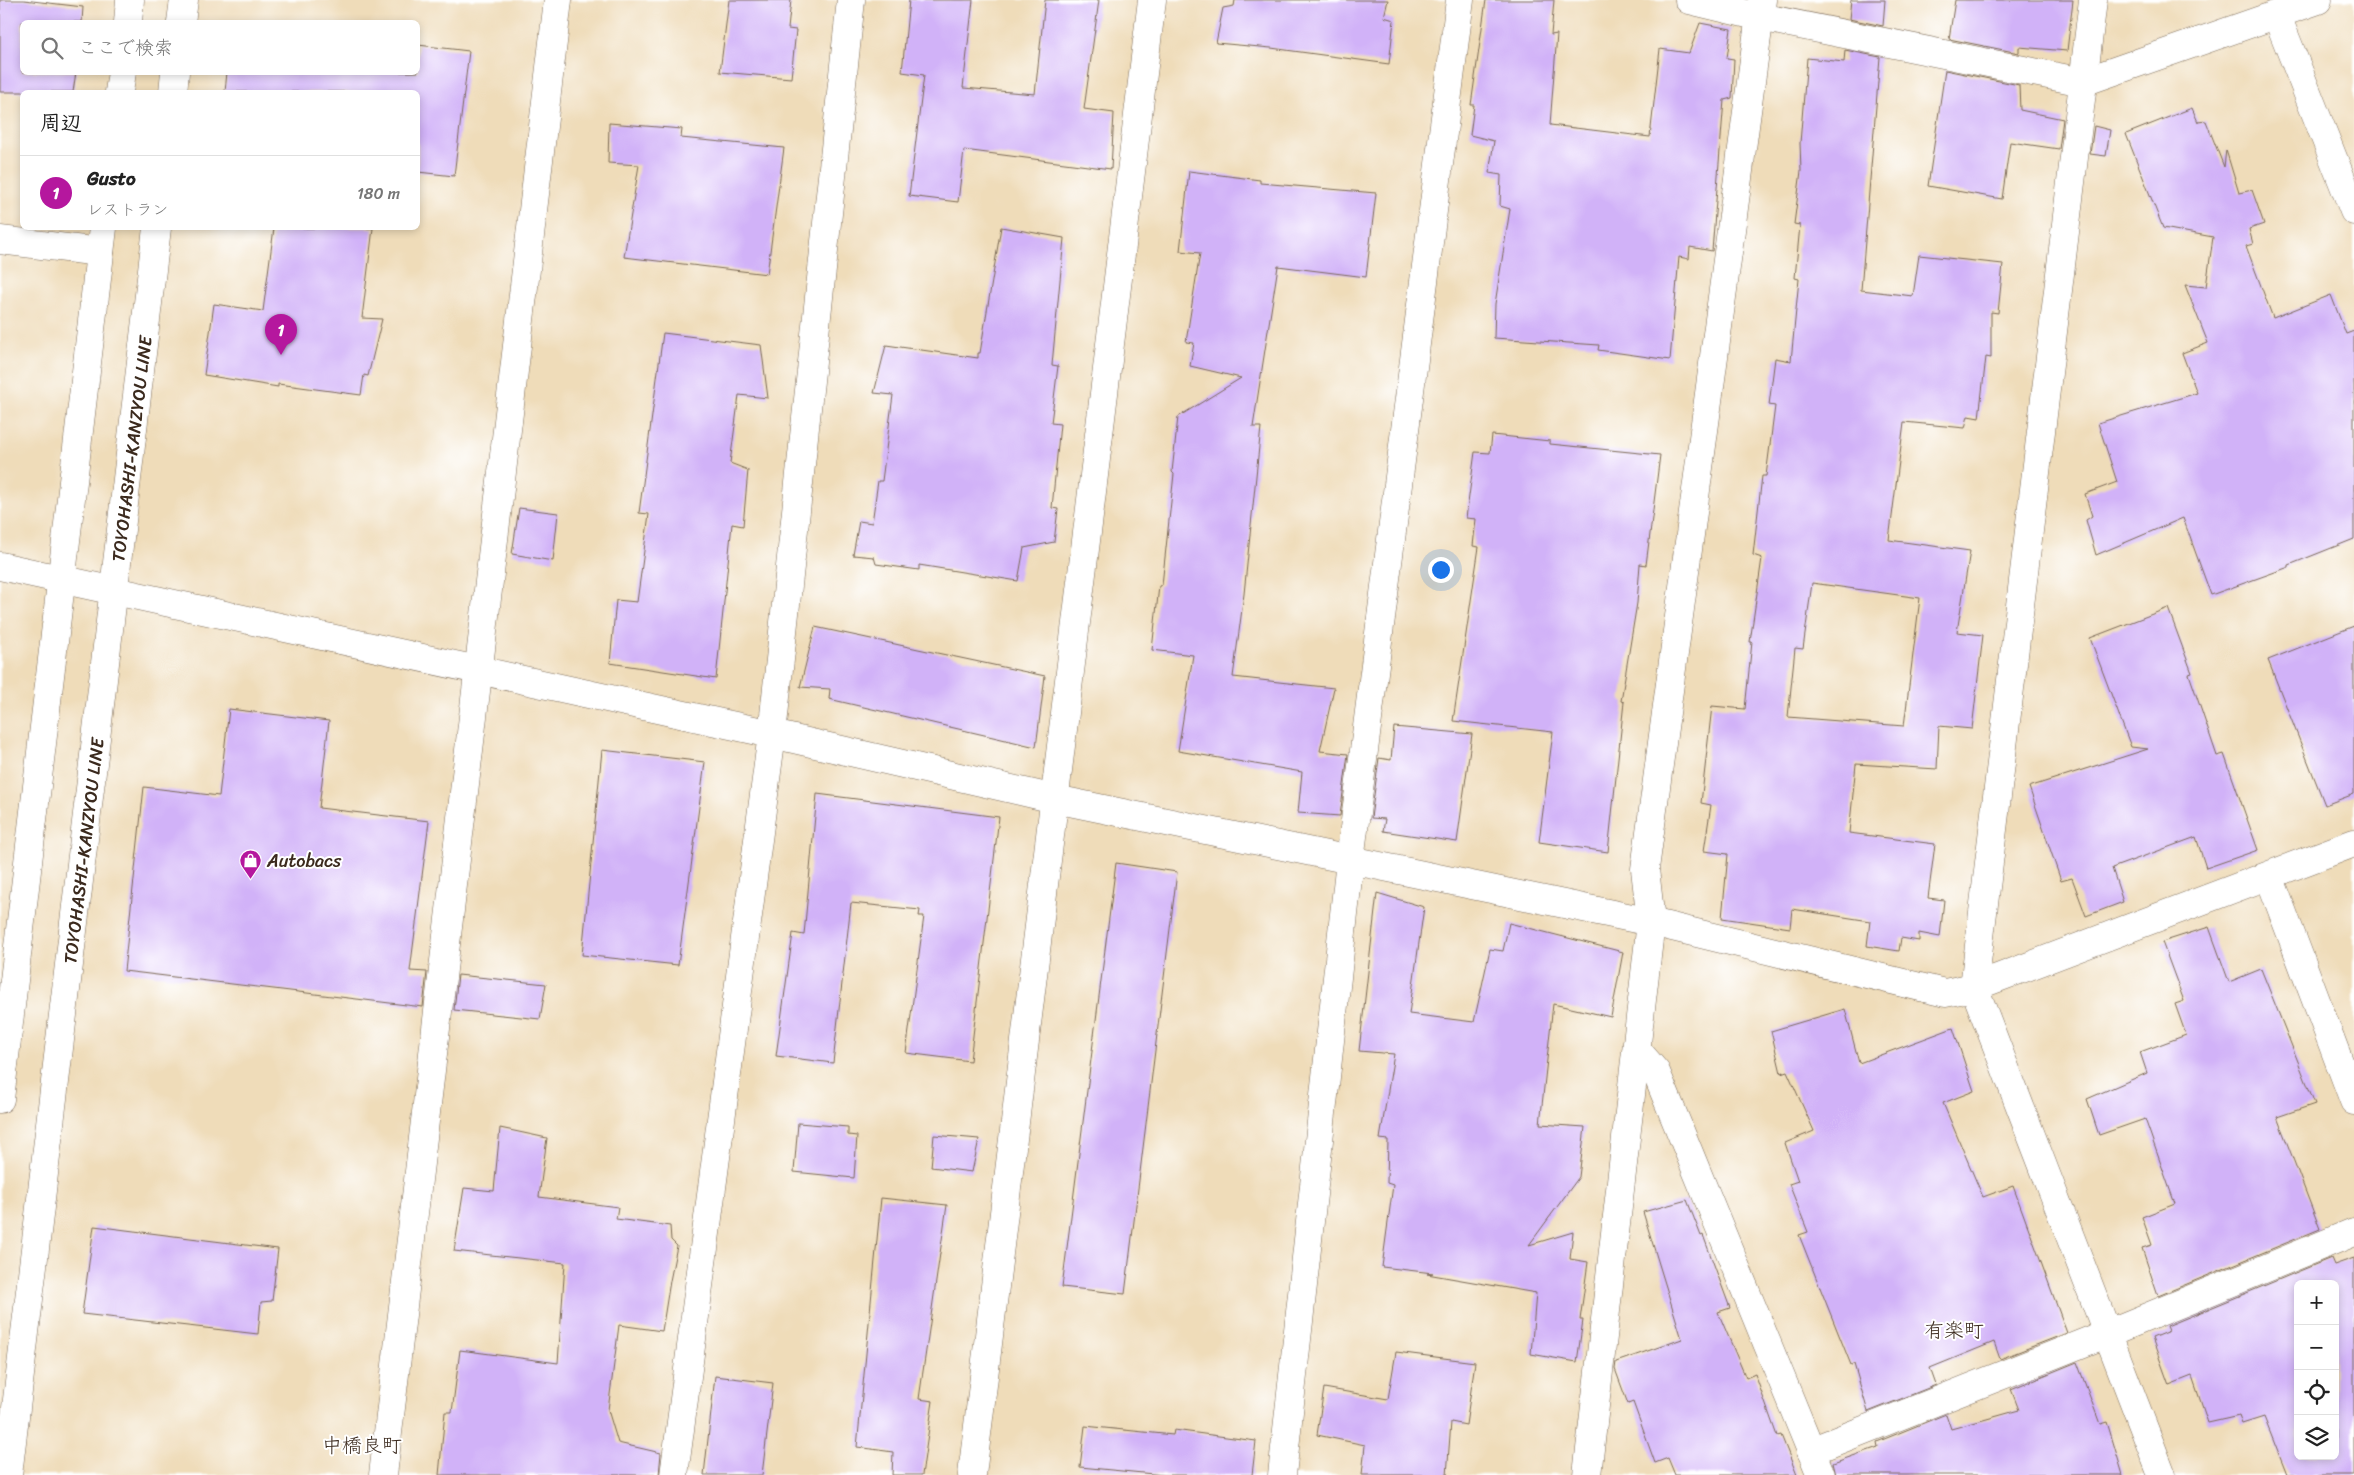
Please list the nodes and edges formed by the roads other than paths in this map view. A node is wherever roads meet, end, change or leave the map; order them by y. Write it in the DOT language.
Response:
graph roads {
  1 [pos="130,0"];
  2 [pos="184,0"];
  3 [pos="558,0"];
  4 [pos="851,0"];
  5 [pos="1152,0"];
  6 [pos="1460,0"];
  7 [pos="1689,0"];
  8 [pos="2093,0"];
  9 [pos="2318,0"];
  10 [pos="1761,8"];
  11 [pos="2277,16"];
  12 [pos="128,20"];
  13 [pos="181,20"];
  14 [pos="122,75"];
  15 [pos="175,75"];
  16 [pos="2083,82"];
  17 [pos="119,90"];
  18 [pos="173,90"];
  19 [pos="2354,211"];
  20 [pos="157,230"];
  21 [pos="0,240"];
  22 [pos="102,240"];
  23 [pos="0,566"];
  24 [pos="61,578"];
  25 [pos="115,590"];
  26 [pos="479,670"];
  27 [pos="772,734"];
  28 [pos="1055,799"];
  29 [pos="2354,843"];
  30 [pos="1350,860"];
  31 [pos="2269,876"];
  32 [pos="1651,922"];
  33 [pos="1974,987"];
  34 [pos="1637,1050"];
  35 [pos="0,1099"];
  36 [pos="2354,1101"];
  37 [pos="2354,1232"];
  38 [pos="2106,1334"];
  39 [pos="1816,1463"];
  40 [pos="8,1475"];
  41 [pos="383,1475"];
  42 [pos="674,1475"];
  43 [pos="972,1475"];
  44 [pos="1282,1475"];
  45 [pos="1586,1475"];
  46 [pos="2162,1475"];
  1 -- 12 [label="street"];
  2 -- 13 [label="street"];
  3 -- 26 [label="street"];
  4 -- 27 [label="street"];
  5 -- 28 [label="street"];
  6 -- 30 [label="street"];
  7 -- 10 [label="street"];
  8 -- 16 [label="street"];
  9 -- 11 [label="street"];
  10 -- 16 [label="street"];
  10 -- 32 [label="street"];
  11 -- 16 [label="street"];
  11 -- 19 [label="street"];
  14 -- 17 [label="street"];
  15 -- 18 [label="street"];
  16 -- 33 [label="street"];
  20 -- 25 [label="street, TOYOHASHI-KANZYOU LINE"];
  21 -- 22 [label="street"];
  22 -- 24 [label="street"];
  23 -- 24 [label="street"];
  24 -- 25 [label="street"];
  24 -- 35 [label="street"];
  25 -- 26 [label="street"];
  25 -- 40 [label="street, TOYOHASHI-KANZYOU LINE"];
  26 -- 27 [label="street"];
  26 -- 41 [label="street"];
  27 -- 28 [label="street"];
  27 -- 42 [label="street"];
  28 -- 30 [label="street"];
  28 -- 43 [label="street"];
  29 -- 31 [label="street"];
  30 -- 32 [label="street"];
  30 -- 44 [label="street"];
  31 -- 33 [label="street"];
  31 -- 36 [label="street"];
  32 -- 33 [label="street"];
  32 -- 34 [label="street"];
  33 -- 38 [label="street"];
  34 -- 39 [label="street"];
  34 -- 45 [label="street"];
  37 -- 38 [label="street"];
  38 -- 39 [label="street"];
  38 -- 46 [label="street"];
}
